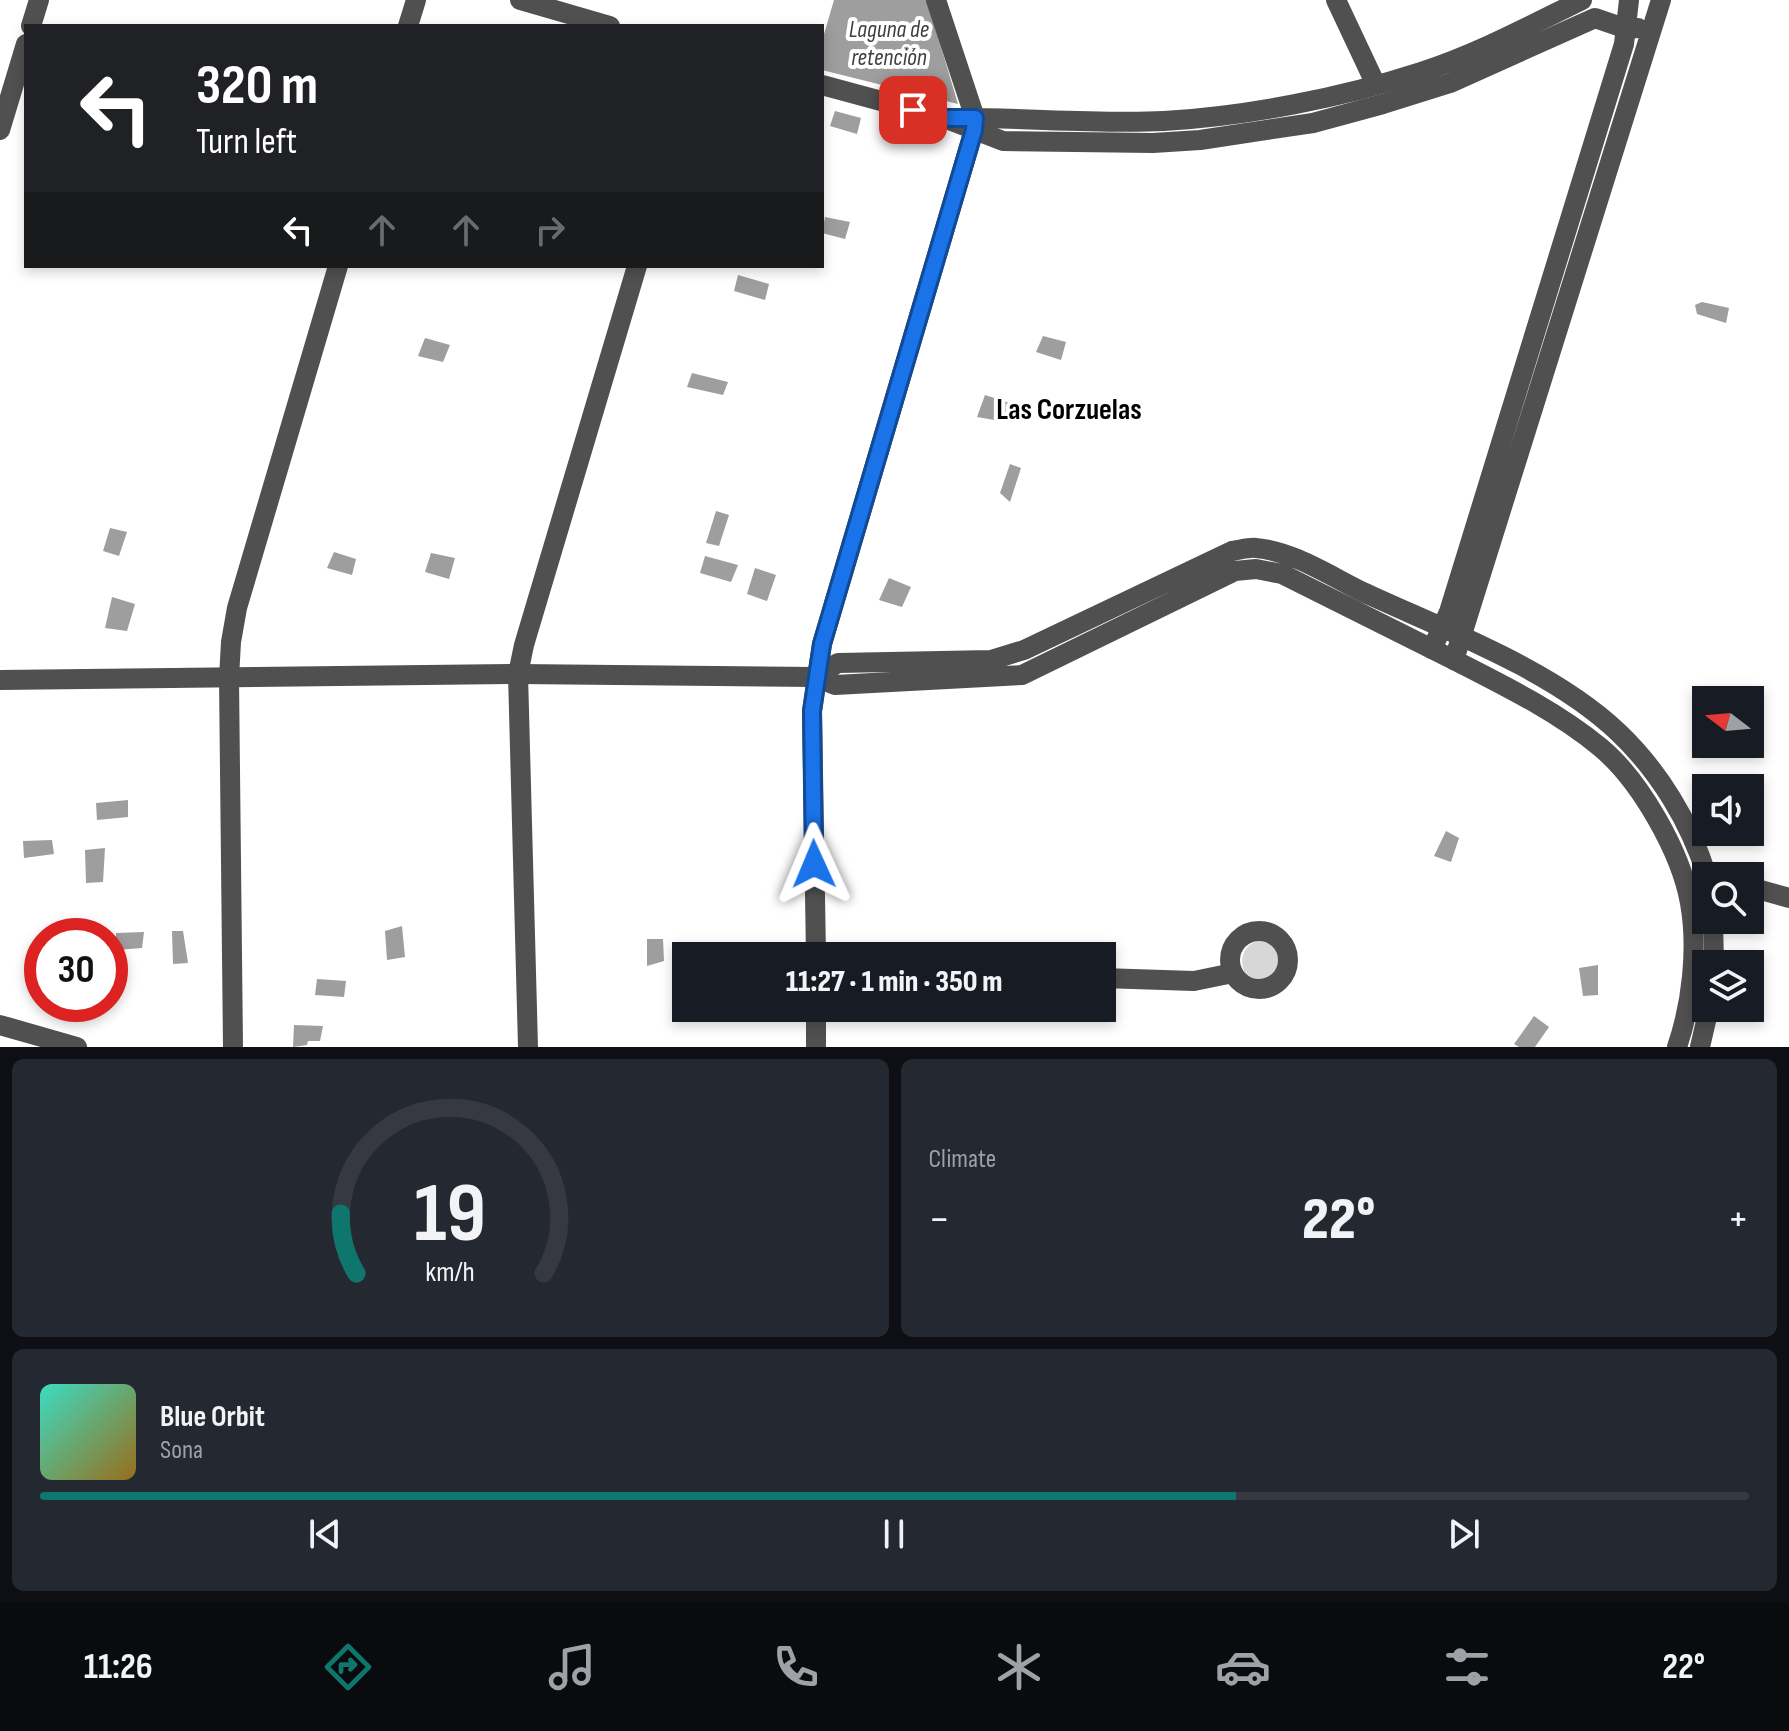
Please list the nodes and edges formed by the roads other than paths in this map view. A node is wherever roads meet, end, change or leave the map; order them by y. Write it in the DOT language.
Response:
graph roads {
  1 [pos="39,0"];
  2 [pos="416,0"];
  3 [pos="520,0"];
  4 [pos="936,0"];
  5 [pos="1336,0"];
  6 [pos="1582,0"];
  7 [pos="1629,0"];
  8 [pos="1661,0"];
  9 [pos="32,24"];
  10 [pos="409,24"];
  11 [pos="603,24"];
  12 [pos="1654,24"];
  13 [pos="1627,29"];
  14 [pos="24,51"];
  15 [pos="1376,85"];
  16 [pos="824,86"];
  17 [pos="974,124"];
  18 [pos="0,130"];
  19 [pos="337,268"];
  20 [pos="636,268"];
  21 [pos="1441,628"];
  22 [pos="1463,638"];
  23 [pos="1432,649"];
  24 [pos="1454,660"];
  25 [pos="518,674"];
  26 [pos="815,677"];
  27 [pos="229,678"];
  28 [pos="0,680"];
  29 [pos="1703,862"];
  30 [pos="1692,878"];
  31 [pos="1684,880"];
  32 [pos="1764,891"];
  33 [pos="1692,892"];
  34 [pos="1789,898"];
  35 [pos="1695,934"];
  36 [pos="816,942"];
  37 [pos="1233,973"];
  38 [pos="1116,978"];
  39 [pos="816,1022"];
  40 [pos="1706,1022"];
  41 [pos="0,1025"];
  42 [pos="77,1047"];
  43 [pos="233,1047"];
  44 [pos="528,1047"];
  45 [pos="816,1047"];
  46 [pos="1677,1047"];
  47 [pos="1700,1047"];
  1 -- 9 [label="street"];
  2 -- 10 [label="street"];
  3 -- 11 [label="street"];
  4 -- 17 [label="street"];
  5 -- 15 [label="street"];
  6 -- 15 [label="street"];
  7 -- 13 [label="street"];
  8 -- 12 [label="street"];
  12 -- 13 [label="street"];
  12 -- 22 [label="street"];
  13 -- 17 [label="street"];
  13 -- 21 [label="street"];
  14 -- 18 [label="street"];
  15 -- 17 [label="street"];
  16 -- 17 [label="street"];
  17 -- 26 [label="street"];
  19 -- 27 [label="street"];
  20 -- 25 [label="street"];
  21 -- 22 [label="street"];
  21 -- 23 [label="street"];
  21 -- 26 [label="street"];
  22 -- 24 [label="street"];
  22 -- 29 [label="street"];
  23 -- 24 [label="street"];
  23 -- 26 [label="street"];
  24 -- 31 [label="street"];
  25 -- 26 [label="street"];
  25 -- 27 [label="street"];
  25 -- 44 [label="street"];
  26 -- 36 [label="street"];
  27 -- 28 [label="street"];
  27 -- 43 [label="street"];
  30 -- 31 [label="street"];
  31 -- 33 [label="street"];
  32 -- 34 [label="street"];
  35 -- 46 [label="street"];
  37 -- 38 [label="street"];
  39 -- 45 [label="street"];
  40 -- 47 [label="street"];
  41 -- 42 [label="street"];
}
